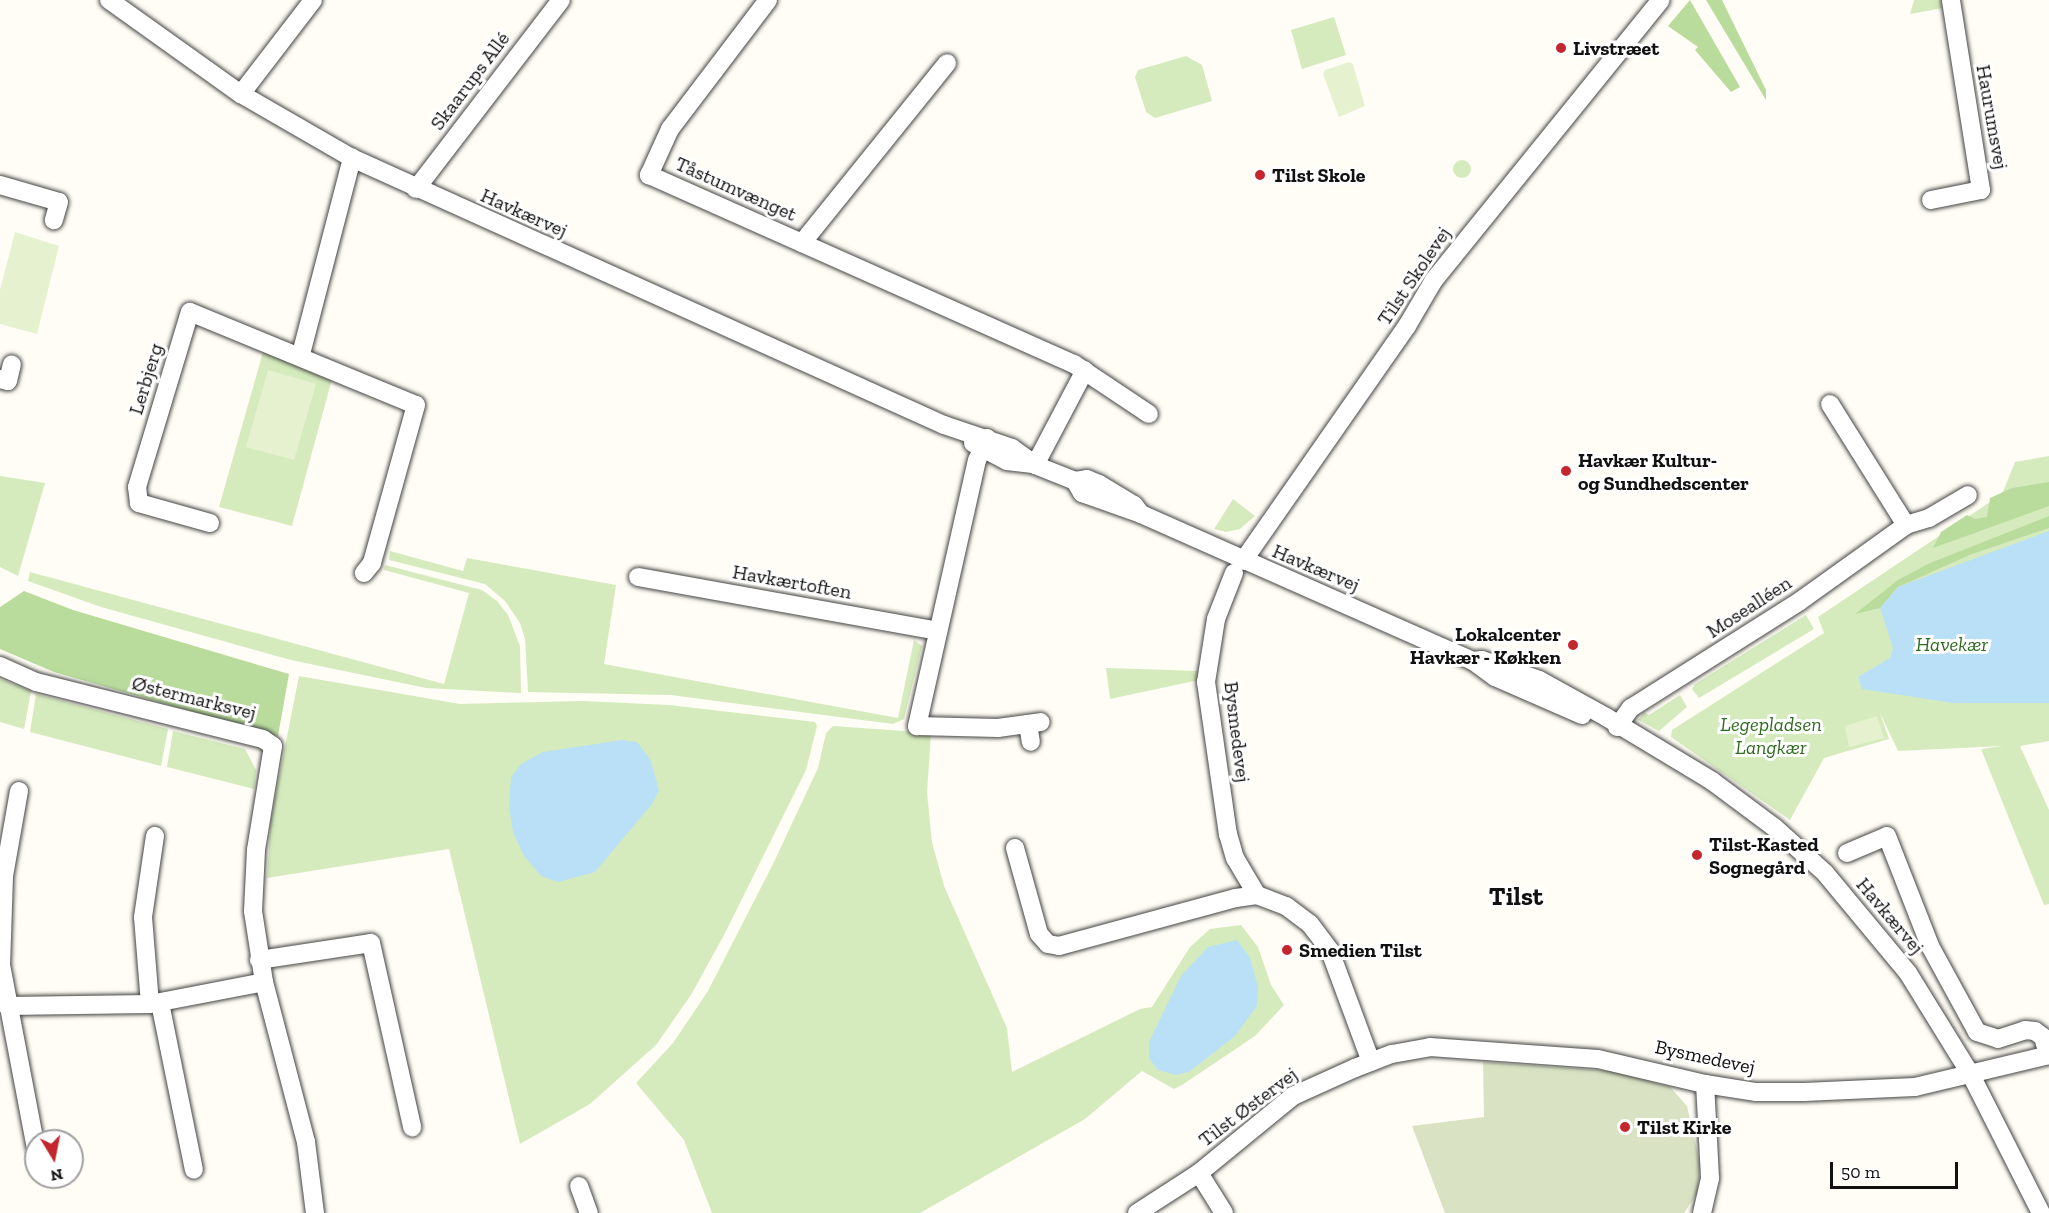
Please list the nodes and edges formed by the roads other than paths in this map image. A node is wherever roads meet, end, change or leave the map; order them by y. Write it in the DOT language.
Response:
graph roads {
  1 [pos="109,0"];
  2 [pos="313,0"];
  3 [pos="561,0"];
  4 [pos="768,0"];
  5 [pos="1661,0"];
  6 [pos="1951,0"];
  7 [pos="946,63"];
  8 [pos="241,94"];
  9 [pos="352,158"];
  10 [pos="0,185"];
  11 [pos="416,189"];
  12 [pos="1930,200"];
  13 [pos="54,220"];
  14 [pos="802,243"];
  15 [pos="301,354"];
  16 [pos="12,364"];
  17 [pos="1085,370"];
  18 [pos="0,379"];
  19 [pos="1830,404"];
  20 [pos="1149,414"];
  21 [pos="984,443"];
  22 [pos="1035,465"];
  23 [pos="1968,495"];
  24 [pos="210,523"];
  25 [pos="1906,525"];
  26 [pos="1238,567"];
  27 [pos="364,573"];
  28 [pos="638,577"];
  29 [pos="937,631"];
  30 [pos="0,666"];
  31 [pos="1617,727"];
  32 [pos="1031,742"];
  33 [pos="20,791"];
  34 [pos="155,836"];
  35 [pos="1015,848"];
  36 [pos="1847,854"];
  37 [pos="1257,895"];
  38 [pos="259,960"];
  39 [pos="264,982"];
  40 [pos="155,1004"];
  41 [pos="7,1006"];
  42 [pos="1430,1047"];
  43 [pos="2049,1055"];
  44 [pos="1371,1062"];
  45 [pos="1971,1075"];
  46 [pos="1705,1084"];
  47 [pos="412,1127"];
  48 [pos="32,1129"];
  49 [pos="194,1170"];
  50 [pos="1198,1173"];
  51 [pos="579,1186"];
  52 [pos="315,1213"];
  53 [pos="589,1213"];
  54 [pos="1137,1213"];
  55 [pos="1224,1213"];
  56 [pos="1702,1213"];
  57 [pos="2041,1213"];
  1 -- 8 [label="street, Havkærvej"];
  2 -- 8 [label="street"];
  3 -- 11 [label="street, Skaarups Allé"];
  4 -- 14 [label="street, Tåstumvænget"];
  5 -- 26 [label="street, Tilst Skolevej"];
  6 -- 12 [label="street, Haurumsvej"];
  7 -- 14 [label="street, Tåstumvænget"];
  8 -- 9 [label="street, Havkærvej"];
  9 -- 11 [label="street, Havkærvej"];
  9 -- 15 [label="street"];
  10 -- 13 [label="street"];
  11 -- 21 [label="street, Havkærvej"];
  14 -- 17 [label="street, Tåstumvænget"];
  15 -- 24 [label="street, Lerbjerg"];
  15 -- 27 [label="street, Lerbjerg"];
  16 -- 18 [label="street"];
  17 -- 20 [label="street, Tåstumvænget"];
  17 -- 22 [label="street"];
  19 -- 25 [label="street"];
  21 -- 22 [label="street, Havkærvej"];
  21 -- 29 [label="street"];
  22 -- 26 [label="street, Havkærvej"];
  23 -- 25 [label="street, Mosealléen"];
  25 -- 31 [label="street, Mosealléen"];
  26 -- 31 [label="street, Havkærvej"];
  26 -- 37 [label="street, Bysmedevej"];
  28 -- 29 [label="street, Havkærtoften"];
  29 -- 32 [label="street"];
  30 -- 38 [label="street, Østermarksvej"];
  31 -- 45 [label="street, Havkærvej"];
  33 -- 41 [label="street"];
  34 -- 40 [label="street"];
  35 -- 37 [label="street"];
  36 -- 43 [label="street, Havkærvej"];
  37 -- 44 [label="street"];
  38 -- 39 [label="street, Østermarksvej"];
  38 -- 47 [label="street"];
  39 -- 40 [label="street"];
  39 -- 52 [label="street, Østermarksvej"];
  40 -- 41 [label="street"];
  40 -- 49 [label="street"];
  41 -- 48 [label="street"];
  42 -- 44 [label="street, Tilst Østervej"];
  42 -- 46 [label="street, Bysmedevej"];
  43 -- 45 [label="street, Bysmedevej"];
  44 -- 50 [label="street, Tilst Østervej"];
  45 -- 46 [label="street, Bysmedevej"];
  45 -- 57 [label="street, Havkærvej"];
  46 -- 56 [label="street"];
  50 -- 54 [label="street, Tilst Østervej"];
  50 -- 55 [label="street"];
  51 -- 53 [label="street"];
}
